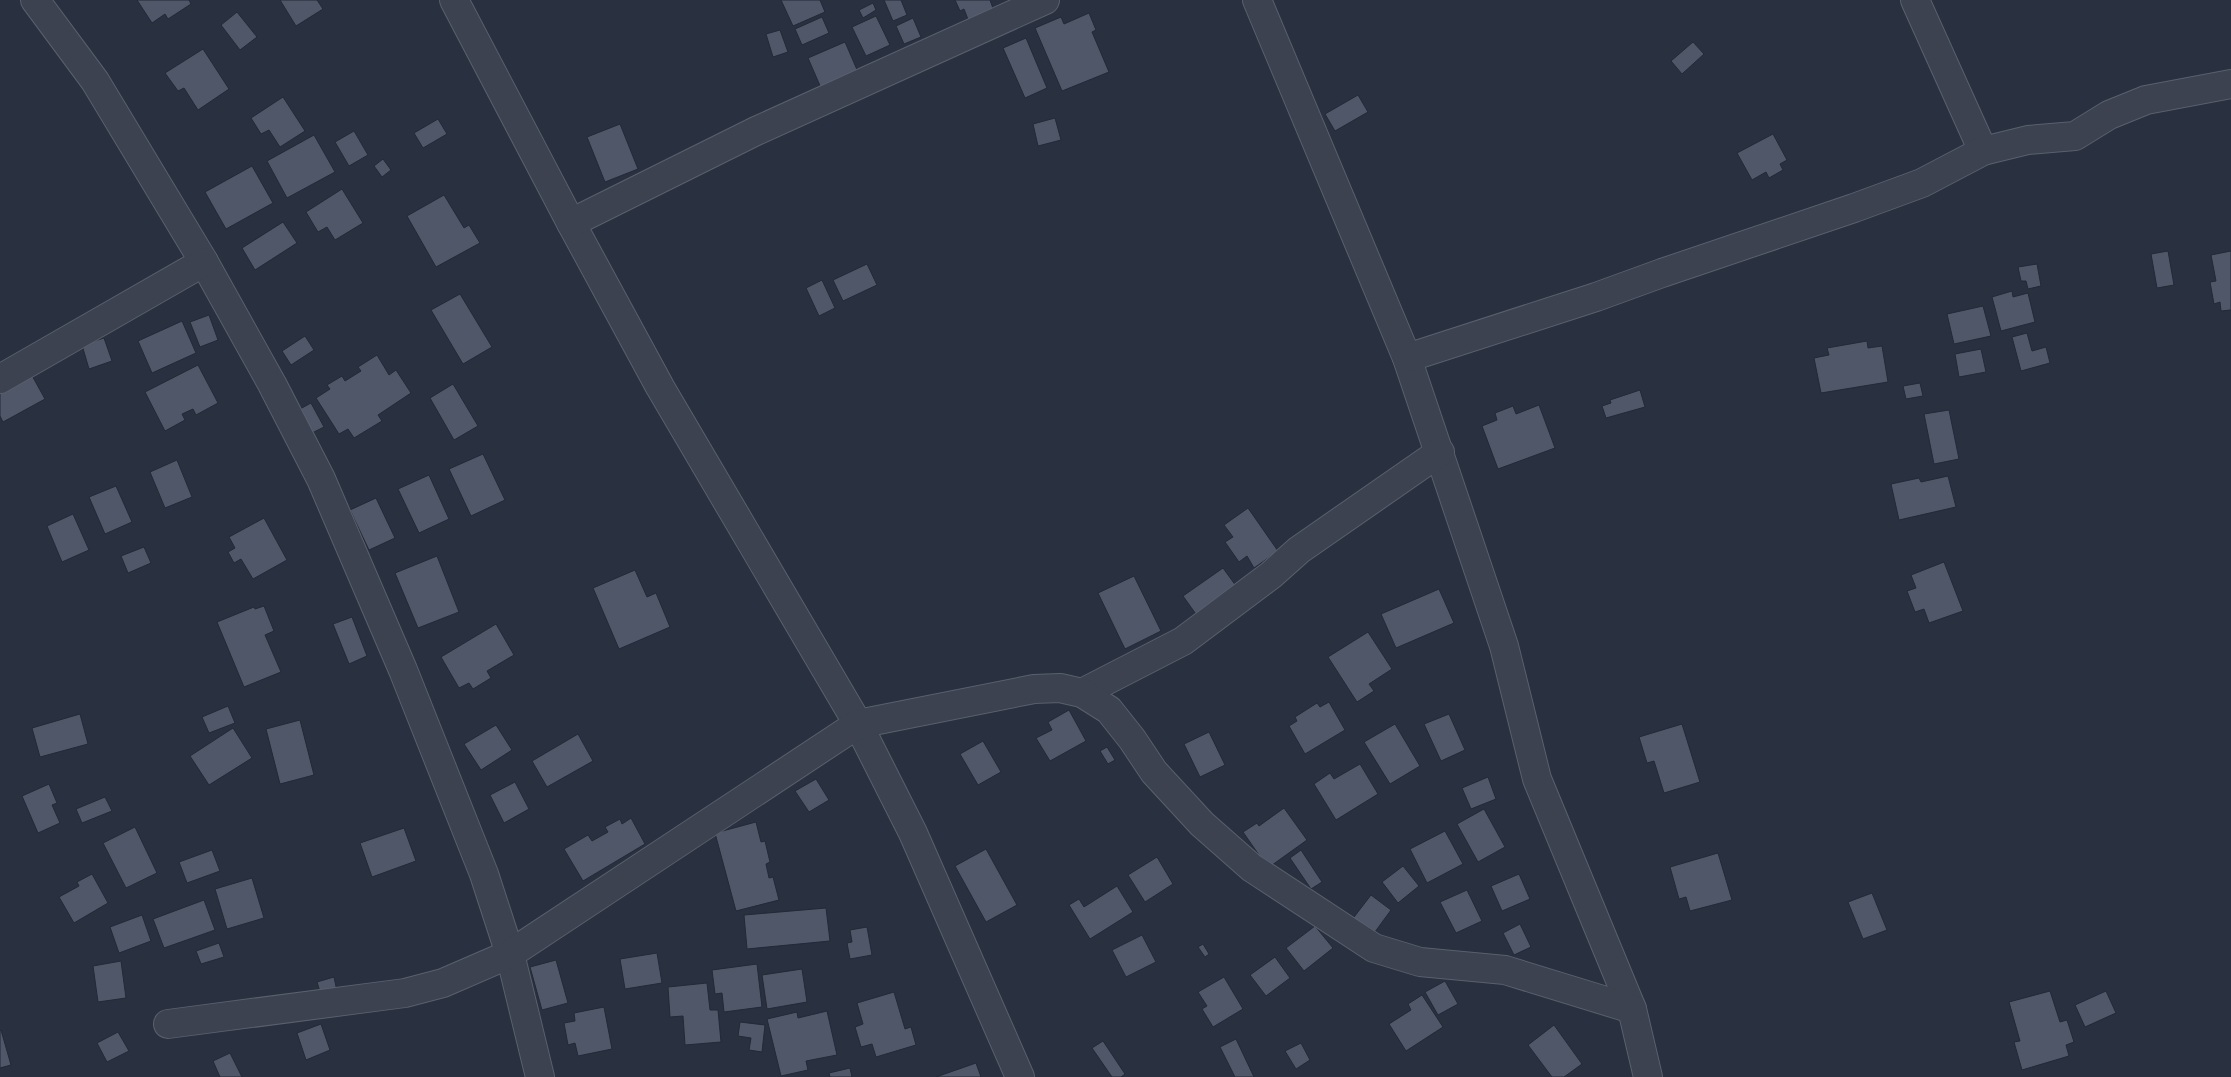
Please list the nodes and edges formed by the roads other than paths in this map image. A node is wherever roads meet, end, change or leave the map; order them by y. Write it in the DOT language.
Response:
graph roads {
  1 [pos="36,0"];
  2 [pos="454,0"];
  3 [pos="1045,0"];
  4 [pos="1257,0"];
  5 [pos="1916,0"];
  6 [pos="2230,90"];
  7 [pos="1982,151"];
  8 [pos="571,223"];
  9 [pos="204,262"];
  10 [pos="1407,358"];
  11 [pos="0,380"];
  12 [pos="1440,452"];
  13 [pos="1082,693"];
  14 [pos="858,724"];
  15 [pos="510,954"];
  16 [pos="1632,1009"];
  17 [pos="168,1024"];
  18 [pos="1642,1075"];
  19 [pos="540,1077"];
  20 [pos="1020,1077"];
  1 -- 9 [label="street"];
  2 -- 8 [label="street"];
  3 -- 8 [label="street"];
  4 -- 10 [label="street"];
  5 -- 7 [label="street"];
  6 -- 7 [label="street"];
  7 -- 10 [label="street"];
  8 -- 14 [label="street"];
  9 -- 11 [label="street"];
  9 -- 15 [label="street"];
  10 -- 12 [label="street"];
  12 -- 13 [label="street"];
  12 -- 16 [label="street"];
  13 -- 14 [label="street"];
  13 -- 16 [label="street"];
  14 -- 15 [label="street"];
  14 -- 20 [label="street"];
  15 -- 17 [label="street"];
  15 -- 19 [label="street"];
  16 -- 18 [label="street"];
}
